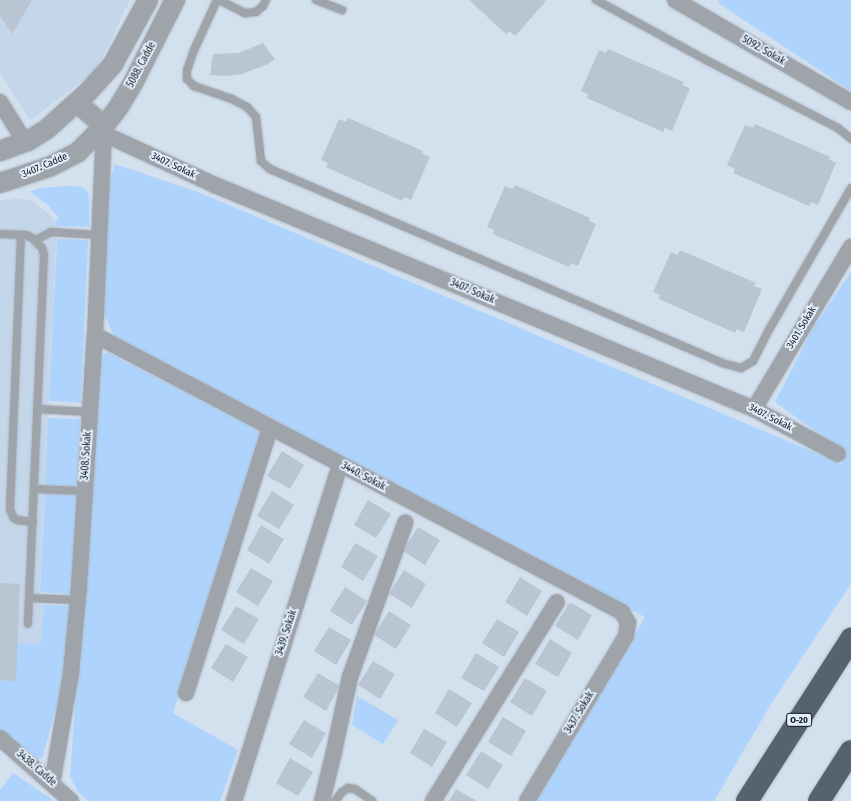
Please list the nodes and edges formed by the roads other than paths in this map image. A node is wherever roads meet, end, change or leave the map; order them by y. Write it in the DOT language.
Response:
graph roads {
  1 [pos="148,0"];
  2 [pos="175,0"];
  3 [pos="218,0"];
  4 [pos="266,0"];
  5 [pos="316,0"];
  6 [pos="596,0"];
  7 [pos="675,0"];
  8 [pos="342,10"];
  9 [pos="0,102"];
  10 [pos="851,102"];
  11 [pos="77,103"];
  12 [pos="104,130"];
  13 [pos="851,139"];
  14 [pos="25,142"];
  15 [pos="0,151"];
  16 [pos="0,183"];
  17 [pos="851,188"];
  18 [pos="0,234"];
  19 [pos="21,235"];
  20 [pos="99,235"];
  21 [pos="36,240"];
  22 [pos="851,247"];
  23 [pos="95,335"];
  24 [pos="37,409"];
  25 [pos="754,409"];
  26 [pos="90,412"];
  27 [pos="270,428"];
  28 [pos="838,454"];
  29 [pos="340,465"];
  30 [pos="34,489"];
  31 [pos="85,491"];
  32 [pos="33,522"];
  33 [pos="405,523"];
  34 [pos="30,598"];
  35 [pos="77,600"];
  36 [pos="557,602"];
  37 [pos="628,623"];
  38 [pos="28,624"];
  39 [pos="851,639"];
  40 [pos="186,693"];
  41 [pos="0,738"];
  42 [pos="851,751"];
  43 [pos="52,784"];
  44 [pos="71,801"];
  45 [pos="234,801"];
  46 [pos="322,801"];
  47 [pos="335,801"];
  48 [pos="372,801"];
  49 [pos="433,801"];
  50 [pos="527,801"];
  51 [pos="747,801"];
  52 [pos="819,801"];
  1 -- 11 [label="street"];
  2 -- 12 [label="street, 5088. Cadde"];
  3 -- 4 [label="lane"];
  3 -- 17 [label="lane"];
  5 -- 8 [label="lane"];
  6 -- 13 [label="lane"];
  7 -- 10 [label="street, 5092. Sokak"];
  9 -- 14 [label="street"];
  11 -- 12 [label="street"];
  11 -- 14 [label="street"];
  12 -- 16 [label="street, 3407. Cadde"];
  12 -- 20 [label="street, 3408. Sokak"];
  12 -- 25 [label="street, 3407. Sokak"];
  14 -- 15 [label="street"];
  18 -- 19 [label="lane"];
  19 -- 21 [label="lane"];
  19 -- 32 [label="lane"];
  20 -- 21 [label="lane"];
  20 -- 23 [label="street, 3408. Sokak"];
  21 -- 24 [label="lane"];
  22 -- 25 [label="street, 3401. Sokak"];
  23 -- 26 [label="street, 3408. Sokak"];
  23 -- 27 [label="street, 3440. Sokak"];
  24 -- 26 [label="lane"];
  24 -- 30 [label="lane"];
  25 -- 28 [label="street, 3407. Sokak"];
  26 -- 31 [label="street, 3408. Sokak"];
  27 -- 29 [label="street, 3440. Sokak"];
  27 -- 40 [label="street"];
  29 -- 37 [label="street, 3440. Sokak"];
  29 -- 45 [label="street, 3439. Sokak"];
  30 -- 31 [label="lane"];
  30 -- 32 [label="lane"];
  31 -- 35 [label="street, 3408. Sokak"];
  32 -- 34 [label="lane"];
  33 -- 46 [label="street"];
  34 -- 35 [label="lane"];
  34 -- 38 [label="lane"];
  35 -- 43 [label="street, 3408. Sokak"];
  36 -- 49 [label="street"];
  37 -- 50 [label="street, 3437. Sokak"];
  39 -- 51 [label="highway, O-20"];
  41 -- 43 [label="street, 3438. Cadde"];
  42 -- 52 [label="highway"];
  43 -- 44 [label="street, 3438. Cadde"];
  47 -- 48 [label="lane"];
}
